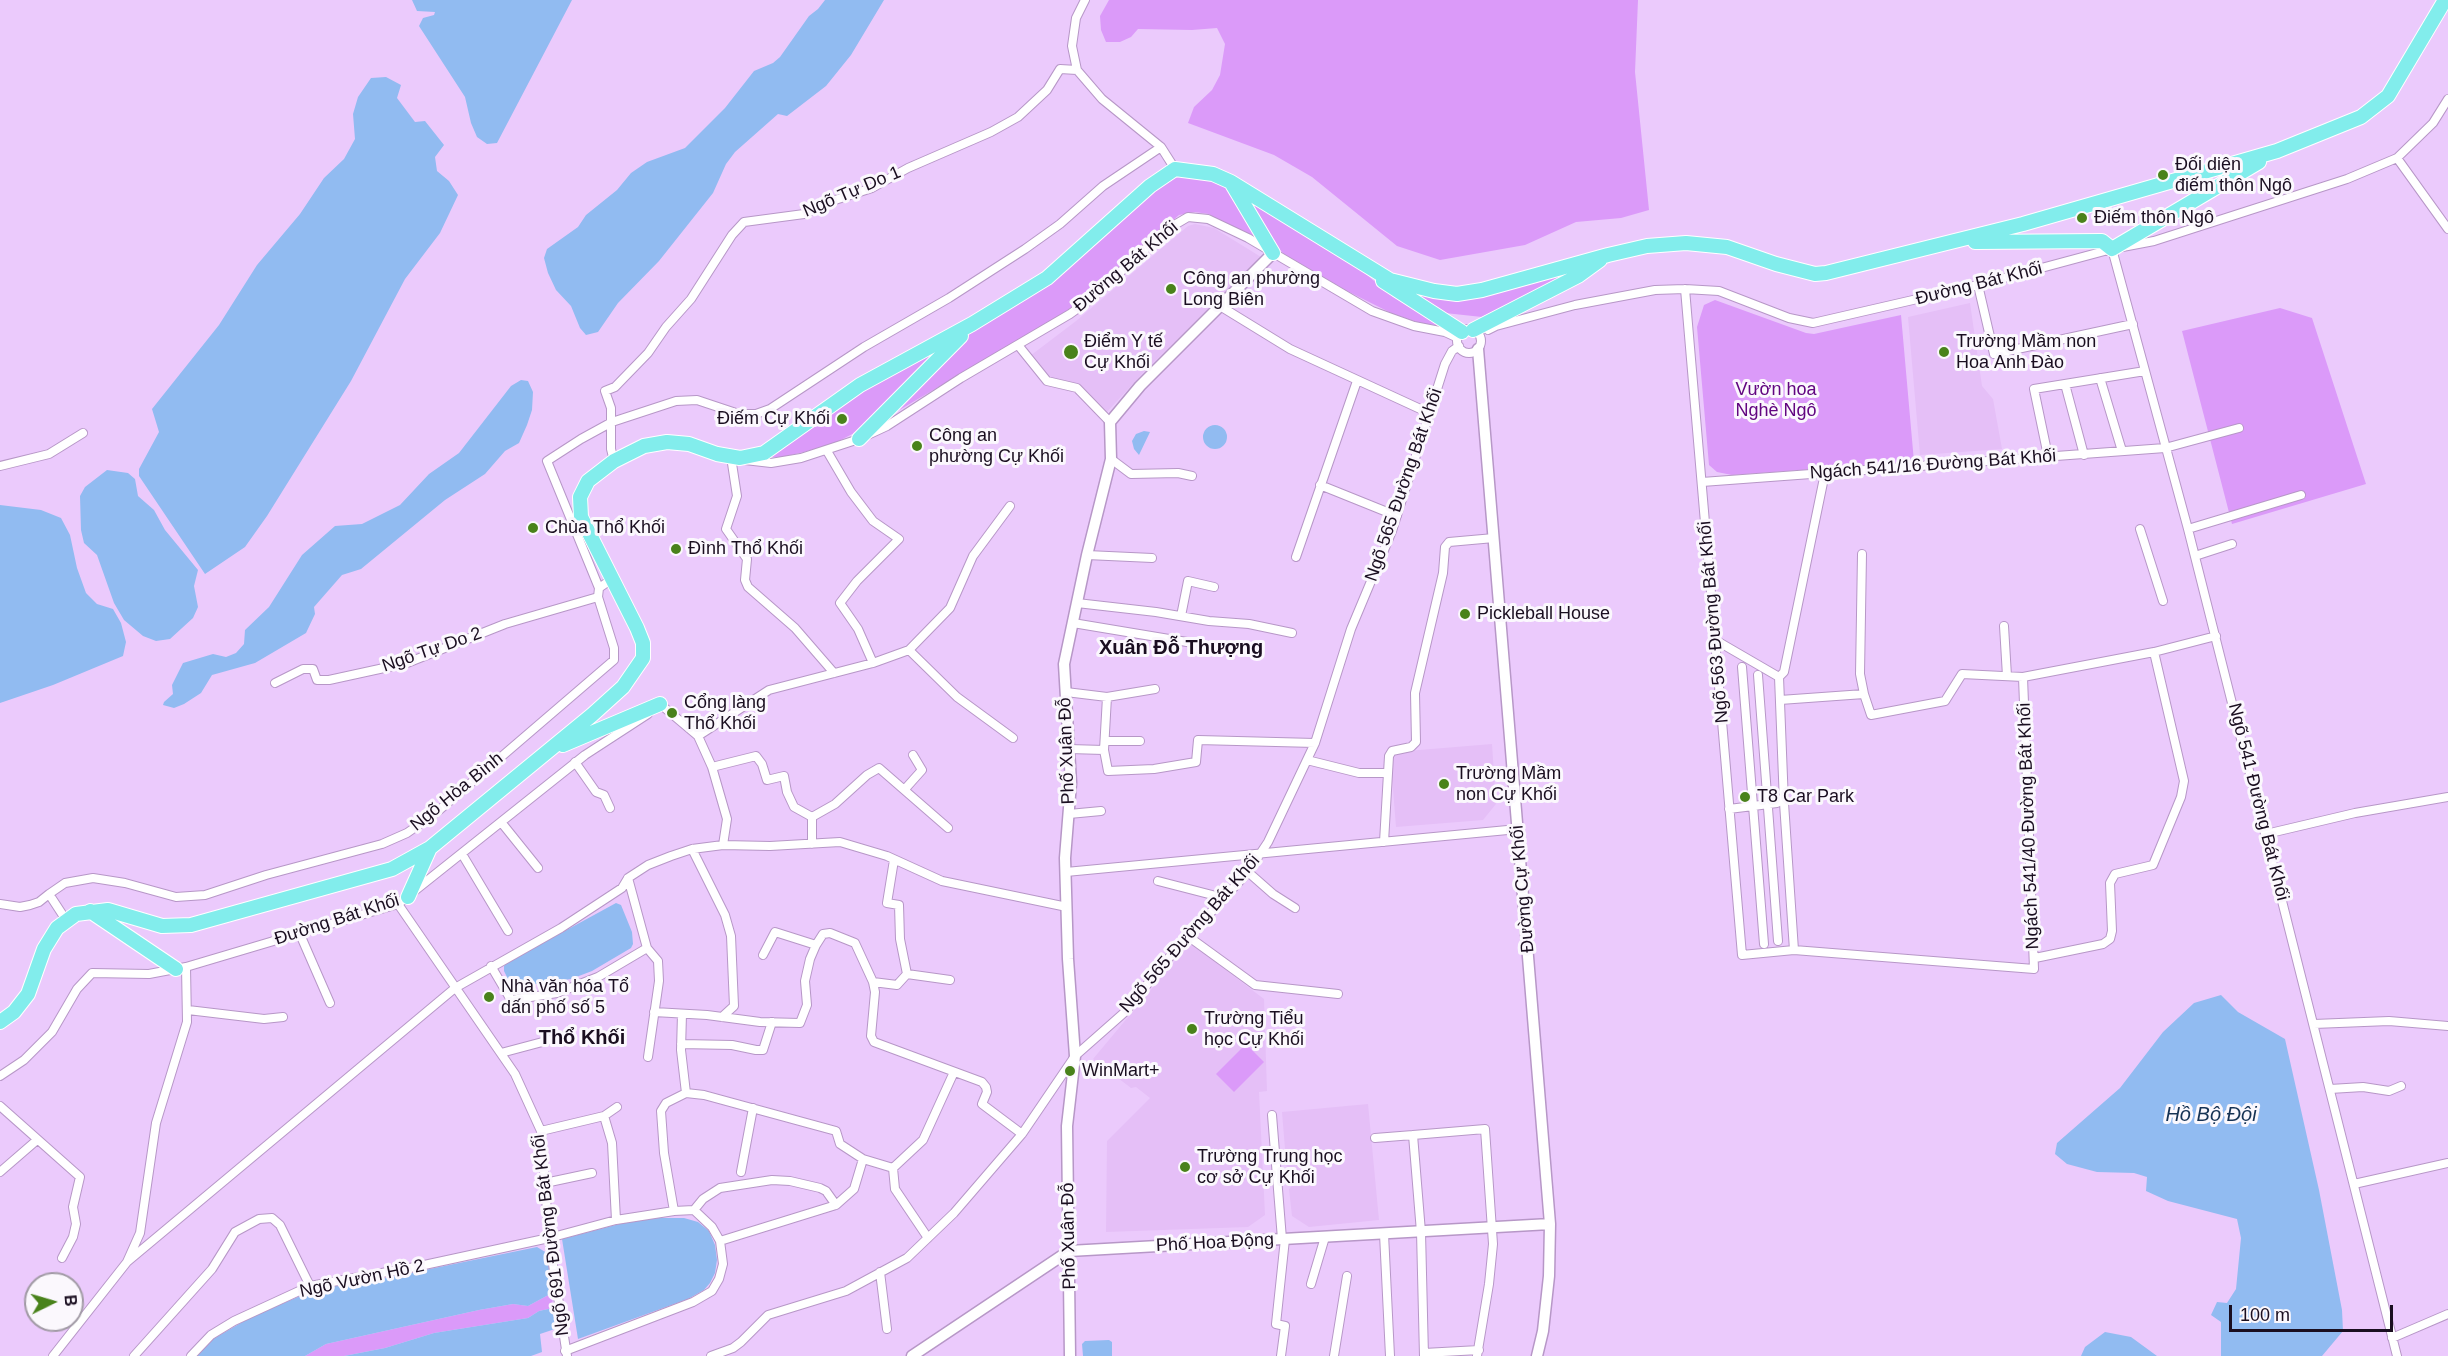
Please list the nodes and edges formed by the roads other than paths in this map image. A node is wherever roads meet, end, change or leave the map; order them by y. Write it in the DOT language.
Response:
graph roads {
  1 [pos="1084,0"];
  2 [pos="2445,0"];
  3 [pos="1077,70"];
  4 [pos="2448,99"];
  5 [pos="1161,147"];
  6 [pos="2277,152"];
  7 [pos="2397,158"];
  8 [pos="1175,170"];
  9 [pos="1231,182"];
  10 [pos="2448,229"];
  11 [pos="1955,242"];
  12 [pos="2112,249"];
  13 [pos="1273,252"];
  14 [pos="1608,255"];
  15 [pos="1356,258"];
  16 [pos="1978,285"];
  17 [pos="1685,289"];
  18 [pos="1220,306"];
  19 [pos="972,324"];
  20 [pos="2133,324"];
  21 [pos="1466,336"];
  22 [pos="1018,345"];
  23 [pos="1478,349"];
  24 [pos="2145,370"];
  25 [pos="2100,378"];
  26 [pos="1357,381"];
  27 [pos="2065,384"];
  28 [pos="1429,413"];
  29 [pos="612,422"];
  30 [pos="1110,422"];
  31 [pos="2238,429"];
  32 [pos="83,433"];
  33 [pos="860,439"];
  34 [pos="2164,448"];
  35 [pos="827,451"];
  36 [pos="2122,451"];
  37 [pos="2084,454"];
  38 [pos="2048,456"];
  39 [pos="731,457"];
  40 [pos="1111,459"];
  41 [pos="614,461"];
  42 [pos="0,466"];
  43 [pos="1825,473"];
  44 [pos="1192,476"];
  45 [pos="1702,482"];
  46 [pos="1320,485"];
  47 [pos="2301,495"];
  48 [pos="1010,506"];
  49 [pos="1397,516"];
  50 [pos="2140,529"];
  51 [pos="2188,529"];
  52 [pos="1494,538"];
  53 [pos="2232,544"];
  54 [pos="1862,554"];
  55 [pos="1087,555"];
  56 [pos="2195,556"];
  57 [pos="1296,557"];
  58 [pos="1152,558"];
  59 [pos="612,579"];
  60 [pos="1214,587"];
  61 [pos="598,593"];
  62 [pos="2163,601"];
  63 [pos="1077,603"];
  64 [pos="1181,616"];
  65 [pos="1073,623"];
  66 [pos="2004,627"];
  67 [pos="1292,633"];
  68 [pos="2216,636"];
  69 [pos="1717,641"];
  70 [pos="1193,643"];
  71 [pos="909,650"];
  72 [pos="2154,652"];
  73 [pos="873,663"];
  74 [pos="1742,667"];
  75 [pos="834,673"];
  76 [pos="1758,675"];
  77 [pos="2007,676"];
  78 [pos="1779,677"];
  79 [pos="2023,677"];
  80 [pos="274,683"];
  81 [pos="1155,689"];
  82 [pos="1066,692"];
  83 [pos="1864,694"];
  84 [pos="1107,697"];
  85 [pos="1780,700"];
  86 [pos="660,704"];
  87 [pos="698,736"];
  88 [pos="1013,738"];
  89 [pos="1140,741"];
  90 [pos="1315,743"];
  91 [pos="1104,746"];
  92 [pos="1069,749"];
  93 [pos="547,751"];
  94 [pos="913,755"];
  95 [pos="1307,760"];
  96 [pos="575,762"];
  97 [pos="712,767"];
  98 [pos="1388,773"];
  99 [pos="905,789"];
  100 [pos="2448,797"];
  101 [pos="1772,804"];
  102 [pos="1754,806"];
  103 [pos="610,808"];
  104 [pos="1729,809"];
  105 [pos="1101,811"];
  106 [pos="1069,814"];
  107 [pos="812,817"];
  108 [pos="501,822"];
  109 [pos="948,828"];
  110 [pos="1518,829"];
  111 [pos="2266,834"];
  112 [pos="1384,842"];
  113 [pos="812,844"];
  114 [pos="723,845"];
  115 [pos="430,848"];
  116 [pos="692,849"];
  117 [pos="462,854"];
  118 [pos="1260,854"];
  119 [pos="894,860"];
  120 [pos="538,868"];
  121 [pos="1065,872"];
  122 [pos="1248,872"];
  123 [pos="627,878"];
  124 [pos="1158,881"];
  125 [pos="49,894"];
  126 [pos="1224,898"];
  127 [pos="403,900"];
  128 [pos="0,904"];
  129 [pos="1066,907"];
  130 [pos="1294,908"];
  131 [pos="90,910"];
  132 [pos="66,920"];
  133 [pos="508,931"];
  134 [pos="299,932"];
  135 [pos="1189,937"];
  136 [pos="1778,941"];
  137 [pos="1764,944"];
  138 [pos="816,945"];
  139 [pos="646,948"];
  140 [pos="1794,950"];
  141 [pos="763,955"];
  142 [pos="2035,958"];
  143 [pos="491,966"];
  144 [pos="181,968"];
  145 [pos="907,974"];
  146 [pos="950,980"];
  147 [pos="873,982"];
  148 [pos="455,988"];
  149 [pos="1338,994"];
  150 [pos="330,1003"];
  151 [pos="188,1010"];
  152 [pos="654,1012"];
  153 [pos="682,1014"];
  154 [pos="283,1017"];
  155 [pos="722,1017"];
  156 [pos="0,1022"];
  157 [pos="772,1022"];
  158 [pos="2314,1024"];
  159 [pos="2448,1026"];
  160 [pos="565,1036"];
  161 [pos="681,1044"];
  162 [pos="501,1053"];
  163 [pos="1075,1056"];
  164 [pos="648,1057"];
  165 [pos="954,1072"];
  166 [pos="0,1076"];
  167 [pos="2401,1086"];
  168 [pos="2330,1089"];
  169 [pos="686,1093"];
  170 [pos="0,1106"];
  171 [pos="617,1107"];
  172 [pos="753,1108"];
  173 [pos="1272,1115"];
  174 [pos="604,1116"];
  175 [pos="541,1131"];
  176 [pos="1022,1134"];
  177 [pos="1413,1135"];
  178 [pos="1375,1138"];
  179 [pos="37,1140"];
  180 [pos="863,1159"];
  181 [pos="2448,1163"];
  182 [pos="893,1168"];
  183 [pos="0,1172"];
  184 [pos="741,1172"];
  185 [pos="592,1173"];
  186 [pos="544,1183"];
  187 [pos="2354,1184"];
  188 [pos="836,1205"];
  189 [pos="694,1210"];
  190 [pos="674,1211"];
  191 [pos="616,1220"];
  192 [pos="1550,1224"];
  193 [pos="1493,1228"];
  194 [pos="1421,1232"];
  195 [pos="1384,1234"];
  196 [pos="1325,1237"];
  197 [pos="549,1238"];
  198 [pos="928,1238"];
  199 [pos="1283,1239"];
  200 [pos="720,1241"];
  201 [pos="1069,1251"];
  202 [pos="62,1258"];
  203 [pos="127,1262"];
  204 [pos="1049,1264"];
  205 [pos="880,1272"];
  206 [pos="1069,1274"];
  207 [pos="1347,1276"];
  208 [pos="1311,1284"];
  209 [pos="310,1286"];
  210 [pos="2448,1314"];
  211 [pos="887,1329"];
  212 [pos="2392,1338"];
  213 [pos="1478,1353"];
  214 [pos="140,1354"];
  215 [pos="566,1354"];
  216 [pos="1424,1355"];
  217 [pos="53,1356"];
  218 [pos="191,1356"];
  219 [pos="711,1356"];
  220 [pos="912,1356"];
  221 [pos="1070,1356"];
  222 [pos="1281,1356"];
  223 [pos="1334,1356"];
  224 [pos="1390,1356"];
  225 [pos="1537,1356"];
  226 [pos="2397,1356"];
  1 -- 3 [label="street"];
  2 -- 6 [label="main road"];
  3 -- 5 [label="street"];
  3 -- 29 [label="street, Ngõ Tự Do 1"];
  4 -- 7 [label="street, Đường Bát Khối"];
  5 -- 8 [label="street"];
  5 -- 29 [label="street"];
  6 -- 11 [label="main road"];
  6 -- 12 [label="main road"];
  7 -- 10 [label="street"];
  7 -- 12 [label="street, Đường Bát Khối"];
  8 -- 9 [label="main road"];
  8 -- 19 [label="main road"];
  9 -- 13 [label="main road"];
  9 -- 15 [label="main road"];
  11 -- 12 [label="main road"];
  11 -- 14 [label="main road"];
  12 -- 16 [label="street, Đường Bát Khối"];
  12 -- 20 [label="street, Ngõ 541 Đường Bát Khối"];
  13 -- 18 [label="street"];
  13 -- 21 [label="street, Đường Bát Khối"];
  13 -- 22 [label="street, Đường Bát Khối"];
  14 -- 15 [label="main road"];
  14 -- 21 [label="main road"];
  15 -- 21 [label="main road"];
  16 -- 17 [label="street, Đường Bát Khối"];
  16 -- 20 [label="street"];
  17 -- 21 [label="street, Đường Bát Khối"];
  17 -- 45 [label="street, Ngõ 563 Đường Bát Khối"];
  18 -- 26 [label="street"];
  18 -- 30 [label="street"];
  19 -- 33 [label="main road"];
  19 -- 39 [label="main road"];
  20 -- 24 [label="street, Ngõ 541 Đường Bát Khối"];
  21 -- 23 [label="street"];
  21 -- 23 [label="street"];
  21 -- 28 [label="street, Ngõ 565 Đường Bát Khối"];
  22 -- 30 [label="street"];
  22 -- 33 [label="street, Đường Bát Khối"];
  23 -- 52 [label="street, Đường Cự Khối"];
  24 -- 25 [label="street"];
  24 -- 34 [label="street, Ngõ 541 Đường Bát Khối"];
  25 -- 27 [label="street"];
  25 -- 36 [label="street"];
  26 -- 28 [label="street"];
  26 -- 46 [label="street"];
  27 -- 37 [label="street"];
  27 -- 38 [label="street"];
  28 -- 49 [label="street, Ngõ 565 Đường Bát Khối"];
  29 -- 41 [label="street, Ngõ Tự Do 1"];
  29 -- 61 [label="street"];
  30 -- 40 [label="street, Phố Xuân Đỗ"];
  31 -- 34 [label="street, Ngách 541/16 Đường Bát Khối"];
  32 -- 42 [label="street"];
  33 -- 35 [label="street, Đường Bát Khối"];
  34 -- 36 [label="street, Ngách 541/16 Đường Bát Khối"];
  34 -- 51 [label="street, Ngõ 541 Đường Bát Khối"];
  35 -- 39 [label="street, Đường Bát Khối"];
  35 -- 73 [label="street"];
  36 -- 37 [label="street, Ngách 541/16 Đường Bát Khối"];
  37 -- 38 [label="street, Ngách 541/16 Đường Bát Khối"];
  38 -- 43 [label="street, Ngách 541/16 Đường Bát Khối"];
  39 -- 41 [label="main road"];
  39 -- 75 [label="street"];
  40 -- 44 [label="street"];
  40 -- 55 [label="street, Phố Xuân Đỗ"];
  41 -- 59 [label="main road"];
  43 -- 45 [label="street, Ngách 541/16 Đường Bát Khối"];
  43 -- 78 [label="street"];
  45 -- 69 [label="street, Ngõ 563 Đường Bát Khối"];
  46 -- 49 [label="street"];
  46 -- 57 [label="street"];
  47 -- 51 [label="street"];
  48 -- 71 [label="street"];
  49 -- 90 [label="street, Ngõ 565 Đường Bát Khối"];
  50 -- 62 [label="street"];
  51 -- 56 [label="street, Ngõ 541 Đường Bát Khối"];
  52 -- 98 [label="street"];
  52 -- 110 [label="street, Đường Cự Khối"];
  53 -- 56 [label="street"];
  54 -- 83 [label="street"];
  55 -- 58 [label="street"];
  55 -- 63 [label="street, Phố Xuân Đỗ"];
  56 -- 68 [label="street, Ngõ 541 Đường Bát Khối"];
  59 -- 61 [label="street"];
  59 -- 93 [label="main road"];
  60 -- 64 [label="street"];
  61 -- 80 [label="street, Ngõ Tự Do 2"];
  61 -- 125 [label="street, Ngõ Hòa Bình"];
  63 -- 64 [label="street"];
  63 -- 65 [label="street, Phố Xuân Đỗ"];
  64 -- 67 [label="street"];
  65 -- 70 [label="street"];
  65 -- 82 [label="street, Phố Xuân Đỗ"];
  66 -- 77 [label="street"];
  68 -- 72 [label="street, Ngách 541/40 Đường Bát Khối"];
  68 -- 111 [label="street, Ngõ 541 Đường Bát Khối"];
  69 -- 78 [label="street"];
  69 -- 104 [label="street, Ngõ 563 Đường Bát Khối"];
  71 -- 73 [label="street"];
  71 -- 88 [label="street"];
  72 -- 79 [label="street, Ngách 541/40 Đường Bát Khối"];
  72 -- 142 [label="street"];
  73 -- 75 [label="street"];
  74 -- 102 [label="street"];
  75 -- 87 [label="street"];
  76 -- 101 [label="street"];
  77 -- 79 [label="street"];
  77 -- 83 [label="street"];
  78 -- 85 [label="street"];
  79 -- 142 [label="street, Ngách 541/40 Đường Bát Khối"];
  81 -- 84 [label="street"];
  82 -- 84 [label="street"];
  82 -- 92 [label="street, Phố Xuân Đỗ"];
  83 -- 85 [label="street"];
  84 -- 91 [label="street"];
  85 -- 140 [label="street"];
  86 -- 87 [label="street"];
  86 -- 93 [label="main road"];
  86 -- 96 [label="street, Đường Bát Khối"];
  87 -- 97 [label="street"];
  89 -- 91 [label="street"];
  90 -- 91 [label="street"];
  90 -- 95 [label="street, Ngõ 565 Đường Bát Khối"];
  91 -- 92 [label="street"];
  92 -- 106 [label="street, Phố Xuân Đỗ"];
  93 -- 115 [label="main road"];
  94 -- 99 [label="street"];
  95 -- 98 [label="street"];
  95 -- 118 [label="street, Ngõ 565 Đường Bát Khối"];
  96 -- 103 [label="street"];
  96 -- 108 [label="street, Đường Bát Khối"];
  97 -- 107 [label="street"];
  97 -- 114 [label="street"];
  98 -- 112 [label="street"];
  99 -- 107 [label="street"];
  99 -- 109 [label="street"];
  100 -- 111 [label="street"];
  101 -- 102 [label="street"];
  101 -- 136 [label="street"];
  102 -- 104 [label="street"];
  102 -- 137 [label="street"];
  104 -- 140 [label="street, Ngõ 563 Đường Bát Khối"];
  105 -- 106 [label="street"];
  106 -- 121 [label="street, Phố Xuân Đỗ"];
  107 -- 113 [label="street"];
  108 -- 117 [label="street, Đường Bát Khối"];
  108 -- 120 [label="street"];
  110 -- 112 [label="street"];
  110 -- 192 [label="street, Đường Cự Khối"];
  111 -- 158 [label="street, Ngõ 541 Đường Bát Khối"];
  112 -- 118 [label="street"];
  113 -- 114 [label="street"];
  113 -- 119 [label="street"];
  114 -- 116 [label="street"];
  115 -- 127 [label="main road"];
  115 -- 131 [label="main road"];
  116 -- 123 [label="street"];
  116 -- 155 [label="street"];
  117 -- 127 [label="street, Đường Bát Khối"];
  117 -- 133 [label="street"];
  118 -- 121 [label="street"];
  118 -- 122 [label="street, Ngõ 565 Đường Bát Khối"];
  119 -- 129 [label="street"];
  119 -- 145 [label="street"];
  121 -- 129 [label="street, Phố Xuân Đỗ"];
  122 -- 126 [label="street, Ngõ 565 Đường Bát Khối"];
  122 -- 130 [label="street"];
  123 -- 139 [label="street"];
  123 -- 143 [label="street"];
  124 -- 126 [label="street"];
  125 -- 128 [label="street"];
  125 -- 132 [label="street"];
  126 -- 135 [label="street, Ngõ 565 Đường Bát Khối"];
  127 -- 134 [label="street, Đường Bát Khối"];
  127 -- 148 [label="street, Ngõ 691 Đường Bát Khối"];
  129 -- 163 [label="street, Phố Xuân Đỗ"];
  131 -- 132 [label="main road"];
  131 -- 144 [label="main road"];
  132 -- 156 [label="main road"];
  134 -- 144 [label="street, Đường Bát Khối"];
  134 -- 150 [label="street"];
  135 -- 149 [label="street"];
  135 -- 163 [label="street, Ngõ 565 Đường Bát Khối"];
  138 -- 141 [label="street"];
  138 -- 147 [label="street"];
  138 -- 157 [label="street"];
  139 -- 143 [label="street"];
  139 -- 152 [label="street"];
  140 -- 142 [label="street, Ngách 541/40 Đường Bát Khối"];
  143 -- 148 [label="street"];
  144 -- 151 [label="street"];
  144 -- 166 [label="street, Đường Bát Khối"];
  145 -- 146 [label="street"];
  145 -- 147 [label="street"];
  147 -- 165 [label="street"];
  148 -- 162 [label="street, Ngõ 691 Đường Bát Khối"];
  148 -- 203 [label="street"];
  151 -- 154 [label="street"];
  151 -- 203 [label="street"];
  152 -- 153 [label="street"];
  152 -- 164 [label="street"];
  153 -- 155 [label="street"];
  153 -- 161 [label="street"];
  155 -- 157 [label="street"];
  157 -- 161 [label="street"];
  158 -- 159 [label="street"];
  158 -- 168 [label="street, Ngõ 541 Đường Bát Khối"];
  160 -- 162 [label="street"];
  161 -- 169 [label="street"];
  162 -- 175 [label="street, Ngõ 691 Đường Bát Khối"];
  163 -- 176 [label="street, Ngõ 565 Đường Bát Khối"];
  163 -- 201 [label="street, Phố Xuân Đỗ"];
  165 -- 176 [label="street"];
  165 -- 182 [label="street"];
  167 -- 168 [label="street"];
  168 -- 187 [label="street, Ngõ 541 Đường Bát Khối"];
  169 -- 172 [label="street"];
  169 -- 190 [label="street"];
  170 -- 179 [label="street"];
  171 -- 174 [label="street"];
  172 -- 180 [label="street"];
  172 -- 184 [label="street"];
  173 -- 199 [label="street"];
  174 -- 175 [label="street"];
  174 -- 191 [label="street"];
  175 -- 186 [label="street, Ngõ 691 Đường Bát Khối"];
  176 -- 198 [label="street, Ngõ 565 Đường Bát Khối"];
  177 -- 178 [label="street"];
  177 -- 193 [label="street"];
  177 -- 194 [label="street"];
  179 -- 183 [label="street"];
  179 -- 202 [label="street"];
  180 -- 182 [label="street"];
  180 -- 188 [label="street"];
  181 -- 187 [label="street"];
  182 -- 198 [label="street"];
  185 -- 186 [label="street"];
  186 -- 197 [label="street, Ngõ 691 Đường Bát Khối"];
  187 -- 212 [label="street, Ngõ 541 Đường Bát Khối"];
  188 -- 189 [label="street"];
  188 -- 200 [label="street"];
  189 -- 190 [label="street, Ngõ Vườn Hồ 2"];
  189 -- 200 [label="street"];
  190 -- 191 [label="street, Ngõ Vườn Hồ 2"];
  191 -- 197 [label="street, Ngõ Vườn Hồ 2"];
  192 -- 193 [label="street, Phố Hoa Động"];
  192 -- 225 [label="street, Đường Cự Khối"];
  193 -- 194 [label="street, Phố Hoa Động"];
  193 -- 213 [label="street"];
  194 -- 195 [label="street, Phố Hoa Động"];
  194 -- 216 [label="street"];
  195 -- 196 [label="street, Phố Hoa Động"];
  195 -- 224 [label="street"];
  196 -- 199 [label="street, Phố Hoa Động"];
  196 -- 208 [label="street"];
  197 -- 209 [label="street, Ngõ Vườn Hồ 2"];
  197 -- 215 [label="street, Ngõ 691 Đường Bát Khối"];
  198 -- 205 [label="street, Ngõ 565 Đường Bát Khối"];
  199 -- 201 [label="street, Phố Hoa Động"];
  199 -- 222 [label="street"];
  200 -- 215 [label="street"];
  201 -- 204 [label="street, Phố Hoa Động"];
  201 -- 206 [label="street, Phố Xuân Đỗ"];
  203 -- 217 [label="street"];
  204 -- 206 [label="street"];
  204 -- 220 [label="street, Phố Hoa Động"];
  205 -- 211 [label="street"];
  205 -- 219 [label="street, Ngõ 565 Đường Bát Khối"];
  206 -- 221 [label="street, Phố Xuân Đỗ"];
  207 -- 223 [label="street"];
  209 -- 214 [label="street"];
  209 -- 218 [label="street, Ngõ Vườn Hồ 2"];
  210 -- 212 [label="street"];
  212 -- 226 [label="street, Ngõ 541 Đường Bát Khối"];
  213 -- 216 [label="street"];
}
